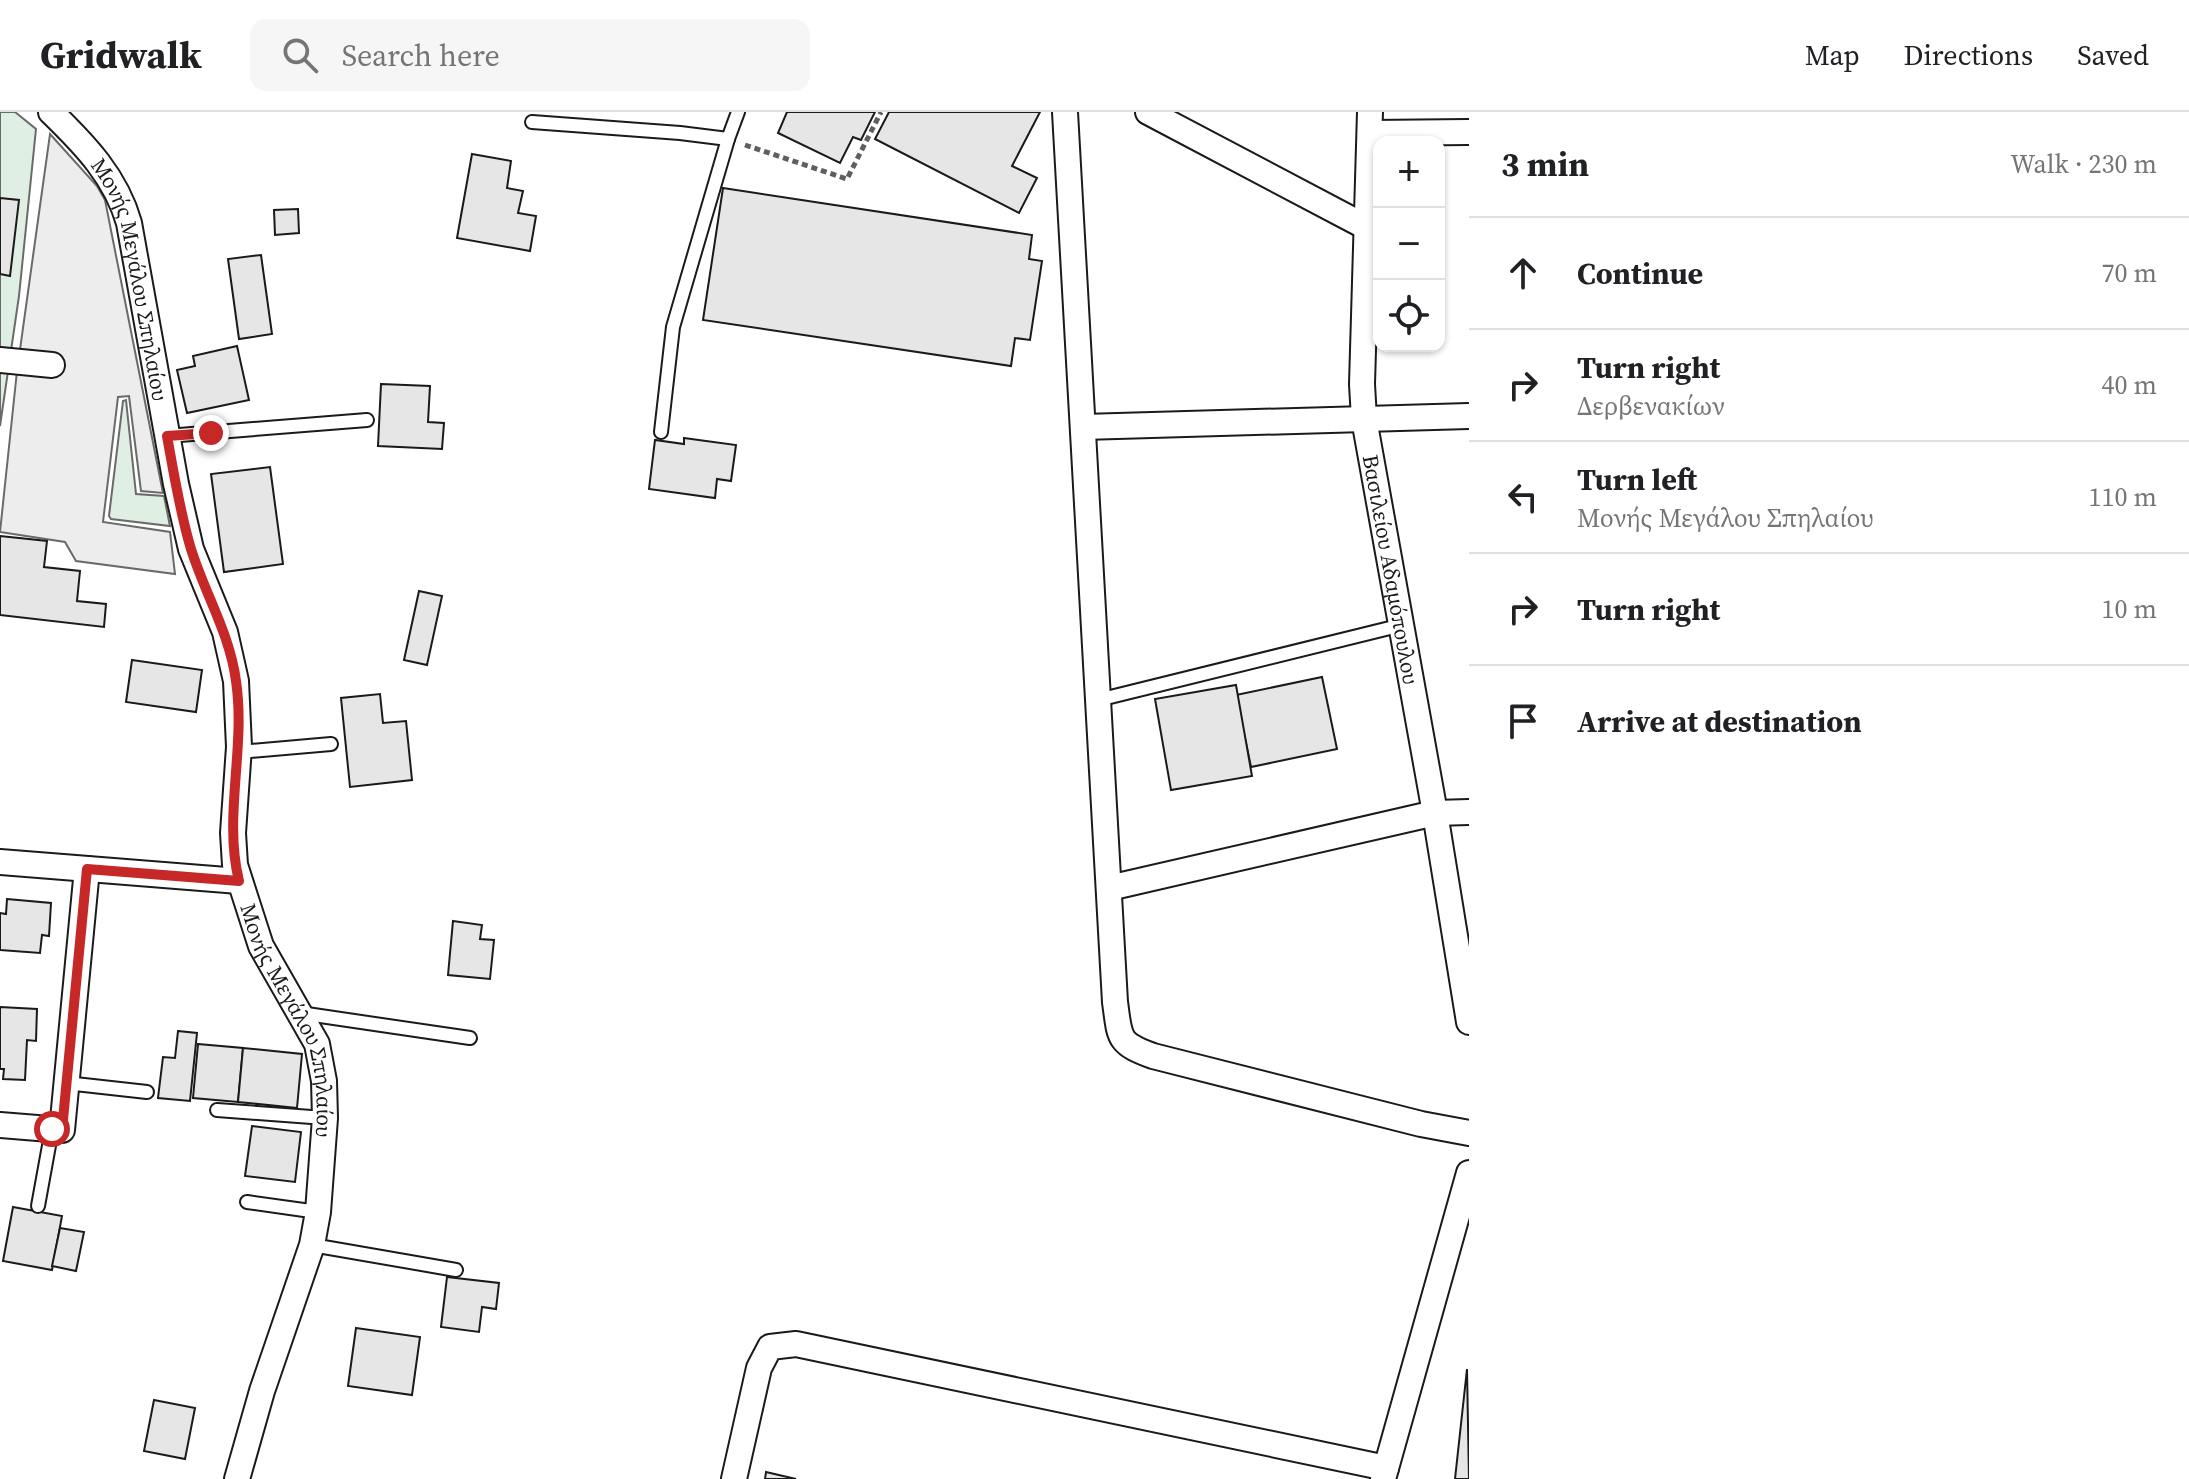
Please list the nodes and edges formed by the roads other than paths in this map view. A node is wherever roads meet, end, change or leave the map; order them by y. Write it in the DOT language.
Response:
graph roads {
  1 [pos="51,112"];
  2 [pos="738,112"];
  3 [pos="1065,112"];
  4 [pos="1148,112"];
  5 [pos="532,122"];
  6 [pos="1370,123"];
  7 [pos="1469,132"];
  8 [pos="728,139"];
  9 [pos="1368,228"];
  10 [pos="0,360"];
  11 [pos="52,365"];
  12 [pos="1469,416"];
  13 [pos="1364,419"];
  14 [pos="367,420"];
  15 [pos="1083,427"];
  16 [pos="661,432"];
  17 [pos="167,436"];
  18 [pos="1402,625"];
  19 [pos="1098,700"];
  20 [pos="331,744"];
  21 [pos="239,752"];
  22 [pos="1469,812"];
  23 [pos="1435,813"];
  24 [pos="0,862"];
  25 [pos="87,869"];
  26 [pos="239,881"];
  27 [pos="1109,888"];
  28 [pos="300,1013"];
  29 [pos="1469,1022"];
  30 [pos="470,1038"];
  31 [pos="66,1083"];
  32 [pos="147,1092"];
  33 [pos="217,1110"];
  34 [pos="325,1118"];
  35 [pos="0,1125"];
  36 [pos="57,1129"];
  37 [pos="1469,1133"];
  38 [pos="1469,1173"];
  39 [pos="247,1202"];
  40 [pos="38,1206"];
  41 [pos="318,1212"];
  42 [pos="312,1245"];
  43 [pos="456,1270"];
  44 [pos="1384,1474"];
  45 [pos="237,1479"];
  46 [pos="734,1479"];
  1 -- 17 [label="street, Μονής Μεγάλου Σπηλαίου"];
  2 -- 8 [label="lane"];
  3 -- 15 [label="street"];
  4 -- 9 [label="street"];
  5 -- 8 [label="lane"];
  6 -- 7 [label="street"];
  6 -- 9 [label="street, Βασιλείου Αδαμόπουλου"];
  8 -- 16 [label="lane"];
  9 -- 13 [label="street, Βασιλείου Αδαμόπουλου"];
  10 -- 11 [label="street"];
  12 -- 13 [label="street"];
  13 -- 15 [label="street"];
  13 -- 18 [label="street, Βασιλείου Αδαμόπουλου"];
  14 -- 17 [label="lane"];
  15 -- 19 [label="street"];
  17 -- 21 [label="street, Μονής Μεγάλου Σπηλαίου"];
  18 -- 19 [label="lane"];
  18 -- 23 [label="street, Βασιλείου Αδαμόπουλου"];
  19 -- 27 [label="street"];
  20 -- 21 [label="lane"];
  21 -- 26 [label="street, Μονής Μεγάλου Σπηλαίου"];
  22 -- 23 [label="street"];
  23 -- 27 [label="street"];
  23 -- 29 [label="street, Βασιλείου Αδαμόπουλου"];
  24 -- 25 [label="street"];
  25 -- 26 [label="street"];
  25 -- 31 [label="street"];
  26 -- 28 [label="street, Μονής Μεγάλου Σπηλαίου"];
  27 -- 37 [label="street"];
  28 -- 30 [label="lane"];
  28 -- 34 [label="street, Μονής Μεγάλου Σπηλαίου"];
  31 -- 32 [label="lane"];
  31 -- 36 [label="street"];
  33 -- 34 [label="lane"];
  34 -- 41 [label="street, Μονής Μεγάλου Σπηλαίου"];
  35 -- 36 [label="street"];
  36 -- 40 [label="lane"];
  38 -- 44 [label="street"];
  39 -- 41 [label="lane"];
  41 -- 42 [label="street, Μονής Μεγάλου Σπηλαίου"];
  42 -- 43 [label="lane"];
  42 -- 45 [label="street, Μονής Μεγάλου Σπηλαίου"];
  44 -- 46 [label="street"];
}
